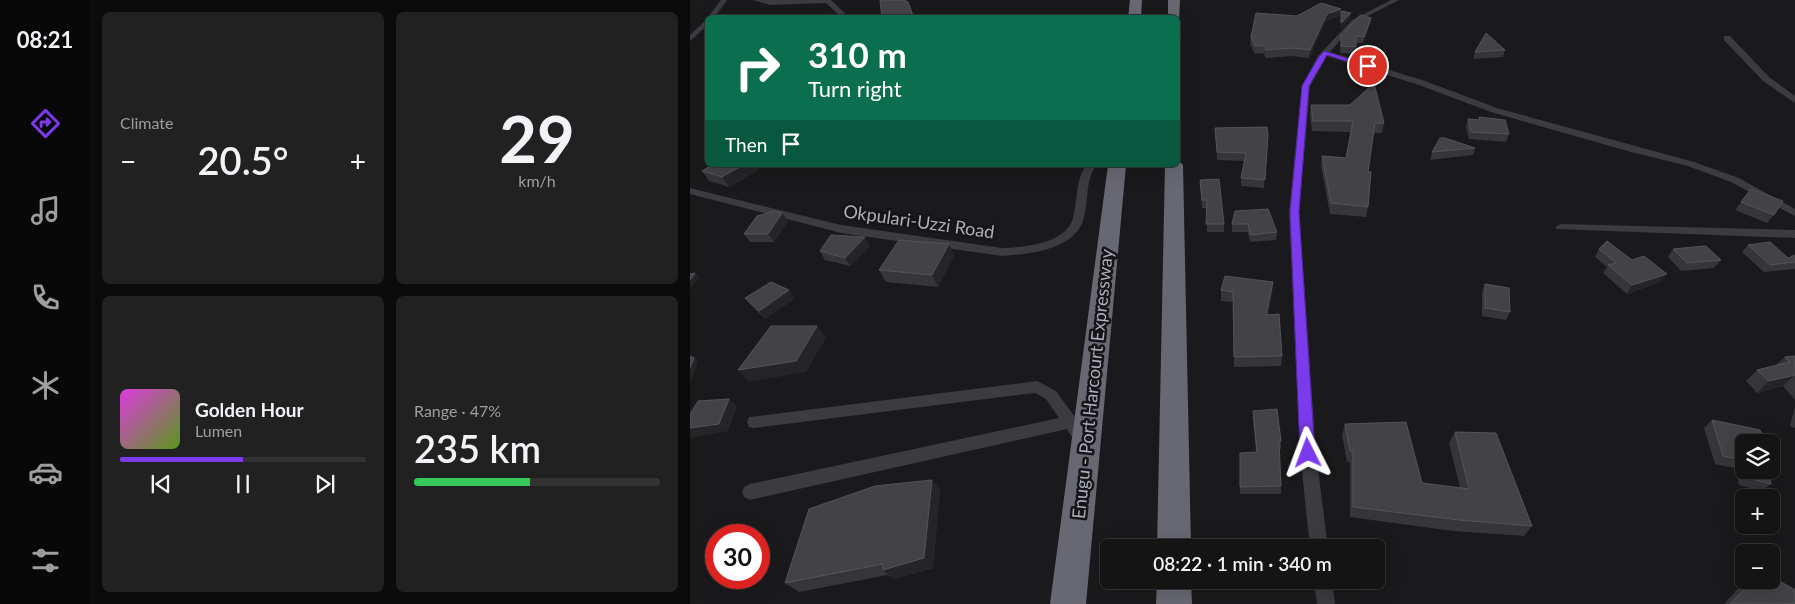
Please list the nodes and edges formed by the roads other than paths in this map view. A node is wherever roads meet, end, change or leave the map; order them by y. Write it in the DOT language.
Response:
graph roads {
  1 [pos="724,0"];
  2 [pos="756,0"];
  3 [pos="1136,0"];
  4 [pos="1174,0"];
  5 [pos="1396,0"];
  6 [pos="712,15"];
  7 [pos="844,15"];
  8 [pos="1134,15"];
  9 [pos="1174,15"];
  10 [pos="705,23"];
  11 [pos="1727,38"];
  12 [pos="690,39"];
  13 [pos="1326,53"];
  14 [pos="1795,100"];
  15 [pos="1090,167"];
  16 [pos="1117,167"];
  17 [pos="1174,167"];
  18 [pos="690,191"];
  19 [pos="1795,213"];
  20 [pos="1562,227"];
  21 [pos="1795,234"];
  22 [pos="754,422"];
  23 [pos="1070,422"];
  24 [pos="1086,444"];
  25 [pos="750,492"];
  26 [pos="1174,539"];
  27 [pos="1318,539"];
  28 [pos="1174,589"];
  29 [pos="1324,589"];
  30 [pos="1068,604"];
  31 [pos="1174,604"];
  32 [pos="1326,604"];
  1 -- 6 [label="street"];
  2 -- 7 [label="street"];
  3 -- 8 [label="highway"];
  4 -- 9 [label="highway"];
  5 -- 13 [label="street"];
  10 -- 12 [label="street"];
  11 -- 14 [label="street"];
  13 -- 19 [label="street"];
  13 -- 27 [label="street"];
  15 -- 18 [label="street, Okpulari-Uzzi Road"];
  16 -- 24 [label="highway, Enugu - Port Harcourt Expressway"];
  17 -- 26 [label="highway"];
  20 -- 21 [label="street"];
  22 -- 23 [label="street"];
  23 -- 24 [label="street"];
  23 -- 25 [label="street"];
  24 -- 30 [label="highway, Enugu - Port Harcourt Expressway"];
  28 -- 31 [label="highway"];
  29 -- 32 [label="street"];
}
